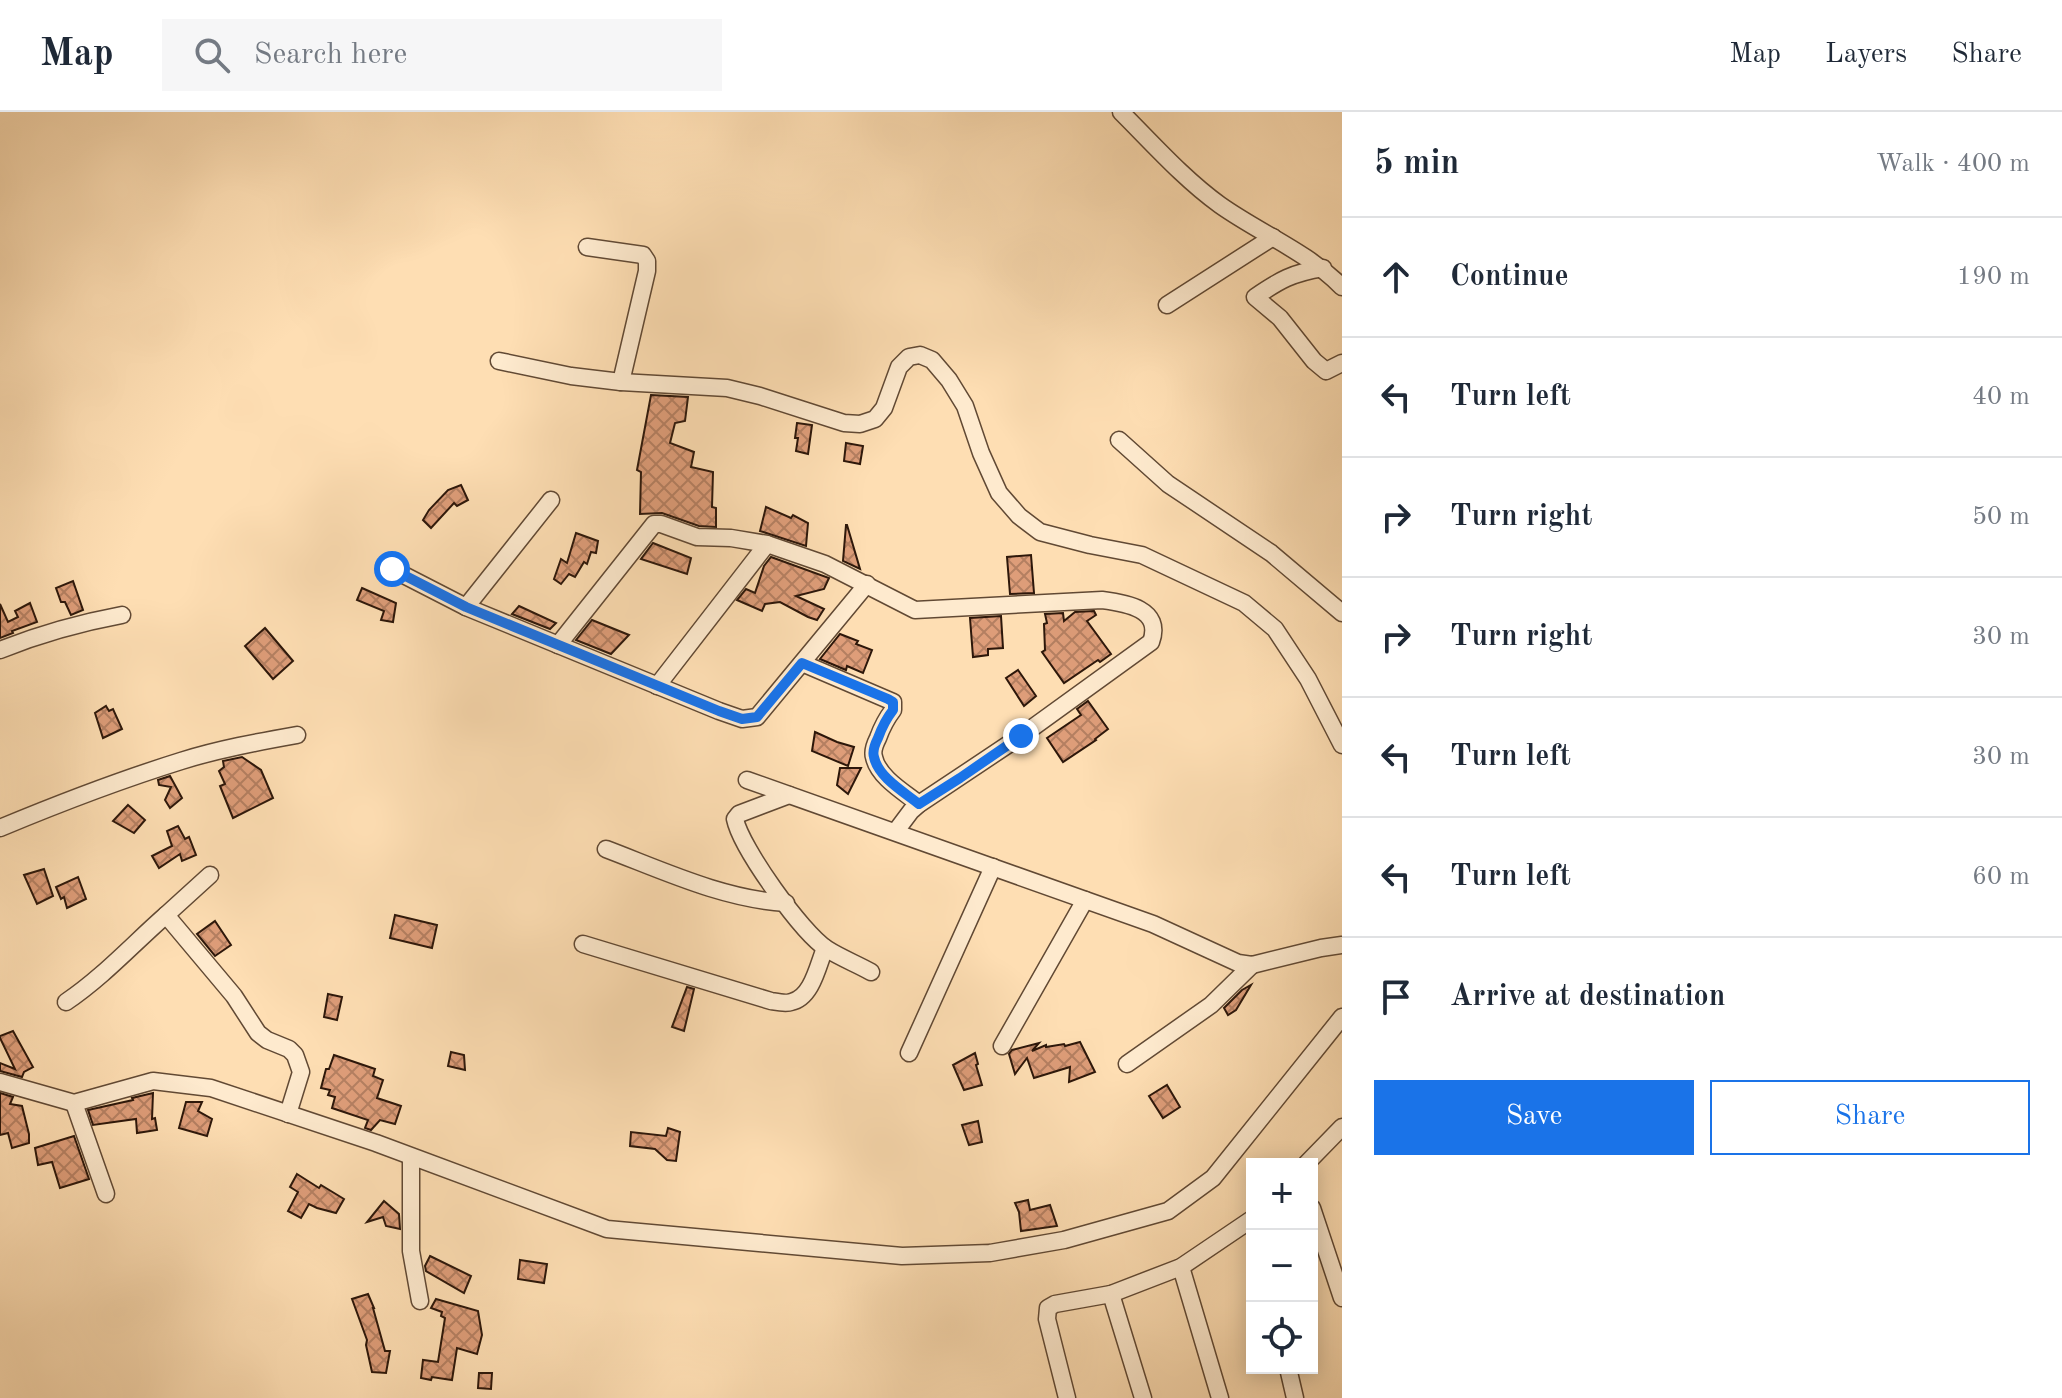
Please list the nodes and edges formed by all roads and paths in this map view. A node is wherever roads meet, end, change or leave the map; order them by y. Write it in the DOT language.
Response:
graph roads {
  1 [pos="1121,112"];
  2 [pos="1273,237"];
  3 [pos="587,247"];
  4 [pos="1323,268"];
  5 [pos="1342,287"];
  6 [pos="1167,305"];
  7 [pos="499,361"];
  8 [pos="1342,363"];
  9 [pos="621,382"];
  10 [pos="1119,440"];
  11 [pos="551,500"];
  12 [pos="767,544"];
  13 [pos="392,569"];
  14 [pos="867,584"];
  15 [pos="466,607"];
  16 [pos="1342,613"];
  17 [pos="122,615"];
  18 [pos="558,645"];
  19 [pos="0,650"];
  20 [pos="802,663"];
  21 [pos="657,686"];
  22 [pos="297,735"];
  23 [pos="1342,745"];
  24 [pos="747,780"];
  25 [pos="789,795"];
  26 [pos="919,804"];
  27 [pos="0,828"];
  28 [pos="896,831"];
  29 [pos="606,849"];
  30 [pos="993,867"];
  31 [pos="210,875"];
  32 [pos="1085,900"];
  33 [pos="786,903"];
  34 [pos="166,915"];
  35 [pos="583,944"];
  36 [pos="1342,945"];
  37 [pos="825,948"];
  38 [pos="1252,965"];
  39 [pos="871,972"];
  40 [pos="66,1002"];
  41 [pos="1342,1017"];
  42 [pos="1002,1046"];
  43 [pos="909,1053"];
  44 [pos="1127,1064"];
  45 [pos="0,1082"];
  46 [pos="74,1103"];
  47 [pos="288,1114"];
  48 [pos="1342,1127"];
  49 [pos="411,1157"];
  50 [pos="1312,1158"];
  51 [pos="106,1194"];
  52 [pos="1246,1224"];
  53 [pos="1318,1226"];
  54 [pos="1181,1267"];
  55 [pos="1111,1294"];
  56 [pos="1342,1298"];
  57 [pos="420,1301"];
  58 [pos="1289,1374"];
  59 [pos="1067,1398"];
  60 [pos="1143,1398"];
  61 [pos="1220,1398"];
  62 [pos="1295,1398"];
  1 -- 2 [label="street"];
  2 -- 4 [label="street"];
  2 -- 6 [label="street"];
  3 -- 9 [label="street"];
  4 -- 5 [label="street"];
  4 -- 8 [label="street"];
  7 -- 9 [label="street"];
  9 -- 23 [label="street"];
  10 -- 16 [label="street"];
  11 -- 15 [label="street"];
  12 -- 14 [label="street"];
  12 -- 18 [label="street"];
  12 -- 21 [label="street"];
  13 -- 15 [label="street"];
  14 -- 20 [label="street"];
  14 -- 26 [label="street"];
  15 -- 18 [label="street"];
  17 -- 19 [label="street"];
  18 -- 21 [label="street"];
  20 -- 21 [label="street"];
  20 -- 26 [label="street"];
  22 -- 27 [label="street"];
  24 -- 25 [label="street"];
  25 -- 28 [label="street"];
  25 -- 33 [label="street"];
  26 -- 28 [label="street"];
  28 -- 30 [label="street"];
  29 -- 33 [label="street"];
  30 -- 32 [label="street"];
  30 -- 43 [label="street"];
  31 -- 34 [label="street"];
  32 -- 38 [label="street"];
  32 -- 42 [label="street"];
  33 -- 37 [label="street"];
  34 -- 40 [label="street"];
  34 -- 47 [label="street"];
  35 -- 37 [label="street"];
  36 -- 38 [label="street"];
  37 -- 39 [label="street"];
  38 -- 44 [label="street"];
  41 -- 49 [label="street"];
  45 -- 46 [label="street"];
  46 -- 47 [label="street"];
  46 -- 51 [label="street"];
  47 -- 49 [label="street"];
  48 -- 50 [label="street"];
  49 -- 57 [label="street"];
  52 -- 54 [label="street"];
  53 -- 56 [label="street"];
  54 -- 55 [label="street"];
  54 -- 61 [label="street"];
  55 -- 59 [label="street"];
  55 -- 60 [label="street"];
  58 -- 62 [label="street"];
}
